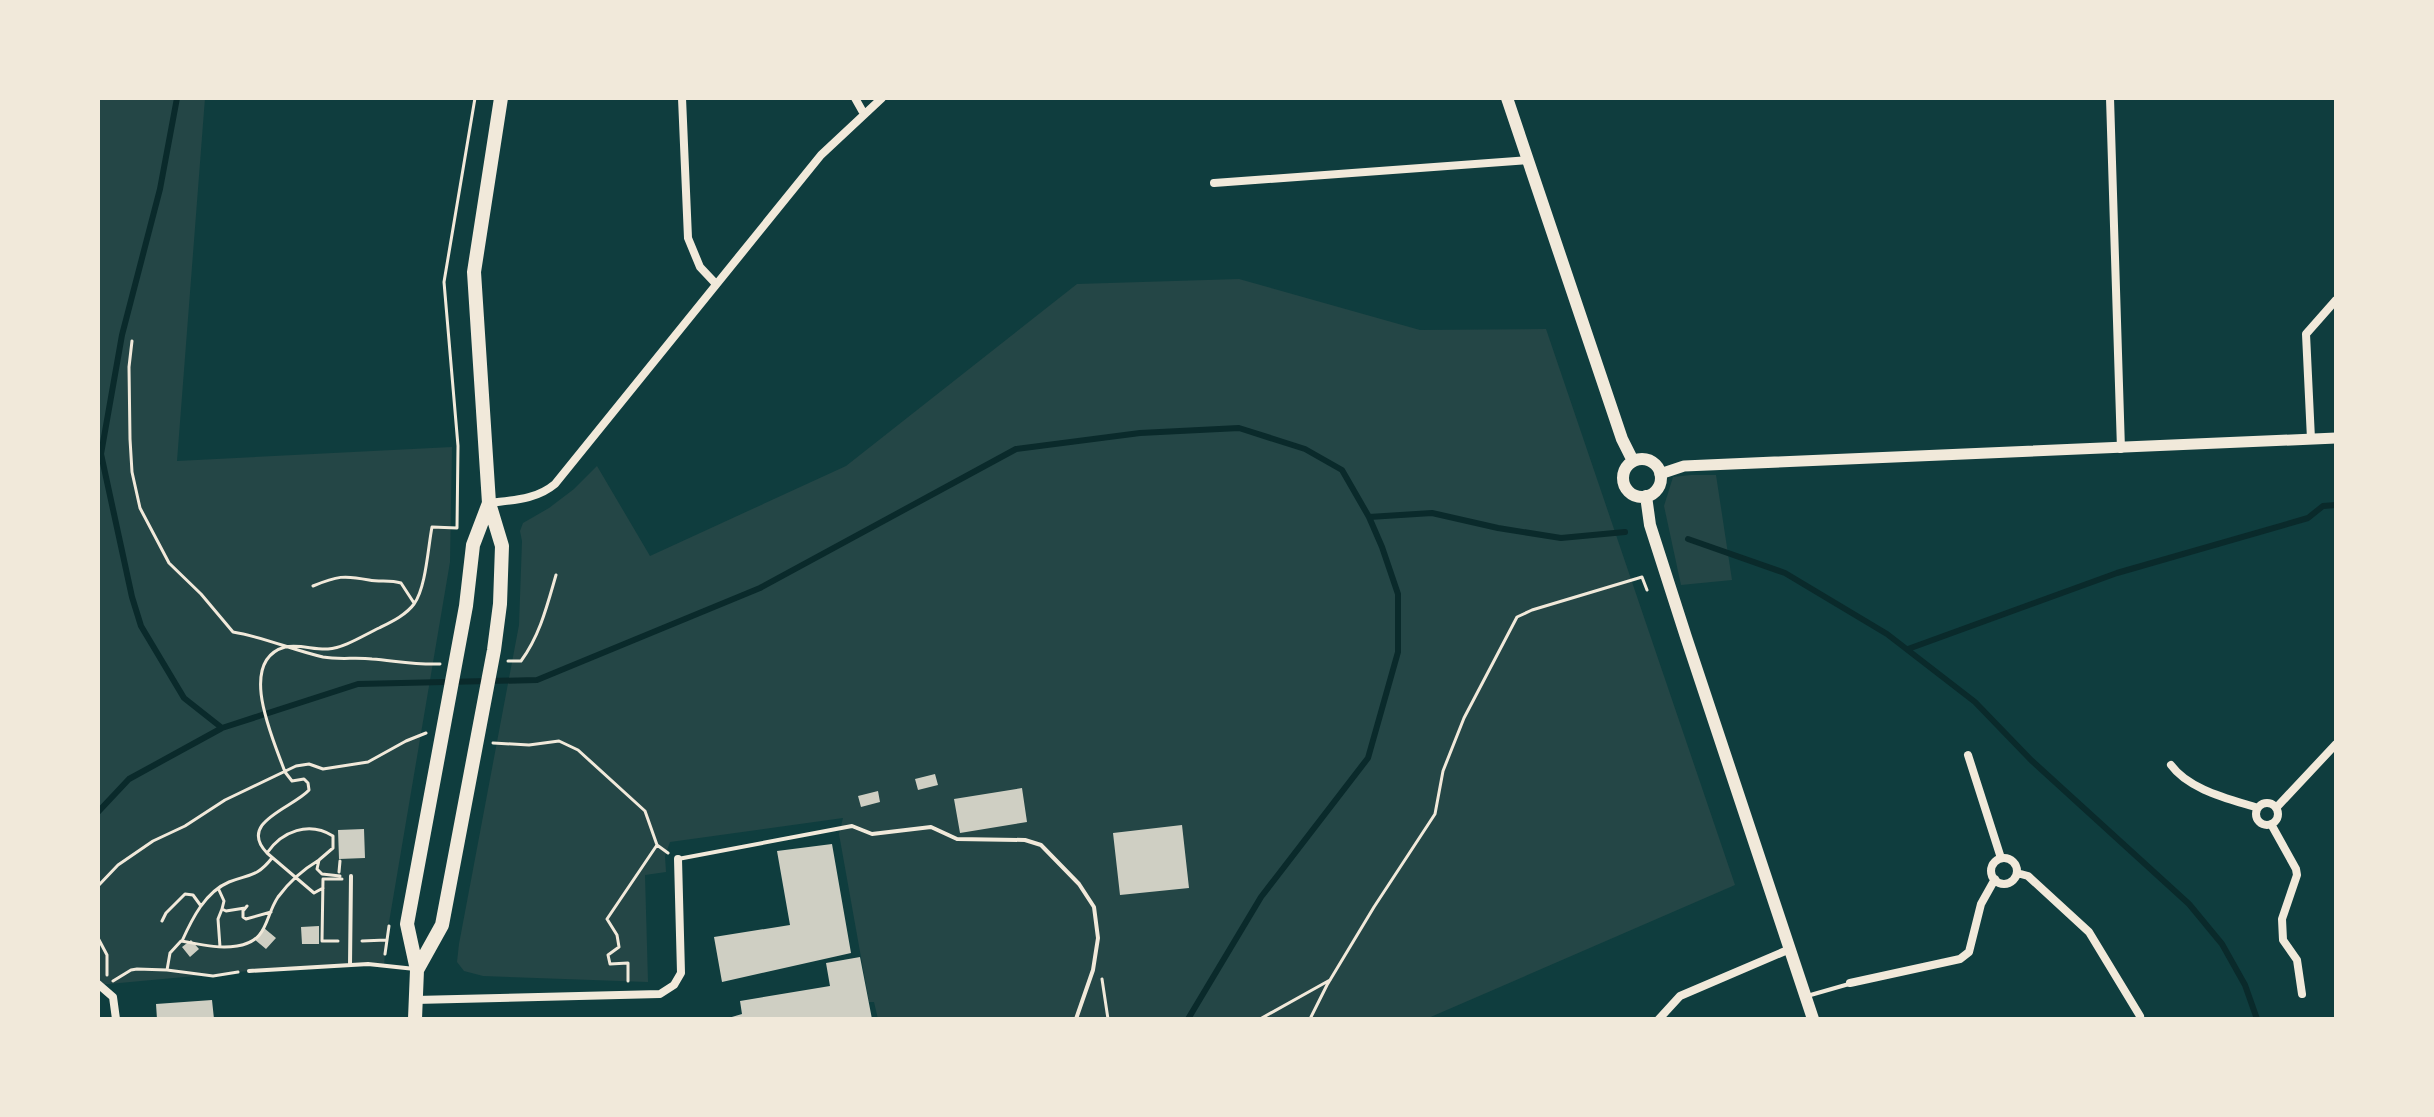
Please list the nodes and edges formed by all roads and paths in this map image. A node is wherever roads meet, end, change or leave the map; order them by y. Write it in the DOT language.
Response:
graph roads {
  1 [pos="475,98"];
  2 [pos="501,98"];
  3 [pos="682,98"];
  4 [pos="855,98"];
  5 [pos="882,98"];
  6 [pos="2110,98"];
  7 [pos="1511,99"];
  8 [pos="864,114"];
  9 [pos="1528,160"];
  10 [pos="1214,183"];
  11 [pos="716,284"];
  12 [pos="2336,300"];
  13 [pos="132,341"];
  14 [pos="2336,438"];
  15 [pos="2311,439"];
  16 [pos="2121,449"];
  17 [pos="1633,461"];
  18 [pos="1660,474"];
  19 [pos="1646,496"];
  20 [pos="489,503"];
  21 [pos="556,575"];
  22 [pos="313,586"];
  23 [pos="1647,590"];
  24 [pos="414,603"];
  25 [pos="286,647"];
  26 [pos="506,661"];
  27 [pos="445,664"];
  28 [pos="431,732"];
  29 [pos="488,742"];
  30 [pos="2336,744"];
  31 [pos="1968,755"];
  32 [pos="2171,765"];
  33 [pos="285,772"];
  34 [pos="2258,808"];
  35 [pos="2276,808"];
  36 [pos="2271,824"];
  37 [pos="657,845"];
  38 [pos="267,853"];
  39 [pos="272,858"];
  40 [pos="2001,858"];
  41 [pos="678,859"];
  42 [pos="319,860"];
  43 [pos="340,861"];
  44 [pos="2017,873"];
  45 [pos="351,876"];
  46 [pos="297,879"];
  47 [pos="1995,879"];
  48 [pos="98,886"];
  49 [pos="323,888"];
  50 [pos="219,890"];
  51 [pos="201,906"];
  52 [pos="222,909"];
  53 [pos="271,912"];
  54 [pos="162,921"];
  55 [pos="98,938"];
  56 [pos="182,941"];
  57 [pos="220,947"];
  58 [pos="1790,949"];
  59 [pos="350,965"];
  60 [pos="167,970"];
  61 [pos="417,970"];
  62 [pos="249,971"];
  63 [pos="1092,974"];
  64 [pos="1330,979"];
  65 [pos="1850,983"];
  66 [pos="101,985"];
  67 [pos="2302,994"];
  68 [pos="629,995"];
  69 [pos="1805,996"];
  70 [pos="415,1000"];
  71 [pos="2140,1016"];
  72 [pos="116,1019"];
  73 [pos="415,1019"];
  74 [pos="1076,1019"];
  75 [pos="1108,1019"];
  76 [pos="1260,1019"];
  77 [pos="1310,1019"];
  78 [pos="1659,1019"];
  79 [pos="1813,1019"];
  1 -- 24 [label="path"];
  2 -- 20 [label="main road"];
  3 -- 11 [label="street"];
  4 -- 8 [label="street"];
  5 -- 8 [label="street"];
  6 -- 16 [label="street"];
  7 -- 9 [label="main road"];
  8 -- 11 [label="street"];
  9 -- 10 [label="street"];
  9 -- 17 [label="main road"];
  11 -- 20 [label="street"];
  12 -- 15 [label="street"];
  13 -- 25 [label="path"];
  14 -- 15 [label="street"];
  15 -- 16 [label="street"];
  16 -- 18 [label="street"];
  17 -- 18 [label="main road"];
  17 -- 19 [label="main road"];
  18 -- 19 [label="main road"];
  19 -- 58 [label="main road"];
  20 -- 61 [label="main road"];
  20 -- 61 [label="main road"];
  21 -- 26 [label="path"];
  22 -- 24 [label="path"];
  23 -- 64 [label="path"];
  24 -- 25 [label="path"];
  25 -- 27 [label="path"];
  25 -- 33 [label="path"];
  28 -- 33 [label="path"];
  29 -- 37 [label="path"];
  30 -- 35 [label="street"];
  31 -- 40 [label="street"];
  32 -- 34 [label="street"];
  33 -- 38 [label="path"];
  33 -- 48 [label="path"];
  34 -- 35 [label="street"];
  34 -- 36 [label="street"];
  35 -- 36 [label="street"];
  36 -- 67 [label="street"];
  37 -- 41 [label="path"];
  37 -- 68 [label="path"];
  38 -- 39 [label="path"];
  38 -- 42 [label="path"];
  39 -- 46 [label="path"];
  39 -- 50 [label="path"];
  40 -- 44 [label="street"];
  40 -- 47 [label="street"];
  41 -- 63 [label="lane"];
  41 -- 68 [label="street"];
  42 -- 43 [label="path"];
  42 -- 46 [label="path"];
  44 -- 47 [label="street"];
  44 -- 71 [label="street"];
  45 -- 59 [label="lane"];
  46 -- 49 [label="path"];
  46 -- 53 [label="path"];
  47 -- 65 [label="street"];
  50 -- 51 [label="path"];
  50 -- 52 [label="path"];
  51 -- 54 [label="path"];
  51 -- 56 [label="path"];
  52 -- 53 [label="path"];
  52 -- 57 [label="path"];
  53 -- 57 [label="path"];
  55 -- 66 [label="path"];
  56 -- 57 [label="path"];
  56 -- 60 [label="path"];
  58 -- 69 [label="main road"];
  58 -- 78 [label="street"];
  59 -- 61 [label="lane"];
  59 -- 62 [label="lane"];
  60 -- 62 [label="path"];
  60 -- 66 [label="path"];
  61 -- 70 [label="main road"];
  63 -- 74 [label="lane"];
  63 -- 75 [label="path"];
  64 -- 76 [label="path"];
  64 -- 77 [label="path"];
  65 -- 69 [label="lane"];
  66 -- 72 [label="street"];
  68 -- 70 [label="street"];
  69 -- 79 [label="main road"];
  70 -- 73 [label="main road"];
}
